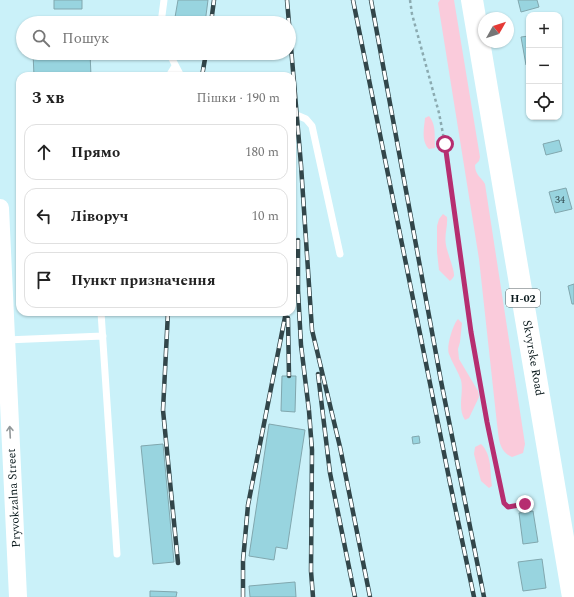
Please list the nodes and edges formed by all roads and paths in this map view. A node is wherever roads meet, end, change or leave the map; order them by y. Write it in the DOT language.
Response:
graph roads {
  1 [pos="164,0"];
  2 [pos="410,0"];
  3 [pos="472,0"];
  4 [pos="162,16"];
  5 [pos="172,60"];
  6 [pos="175,66"];
  7 [pos="171,72"];
  8 [pos="179,72"];
  9 [pos="296,115"];
  10 [pos="0,208"];
  11 [pos="340,254"];
  12 [pos="101,316"];
  13 [pos="103,336"];
  14 [pos="6,340"];
  15 [pos="525,504"];
  16 [pos="117,554"];
  17 [pos="18,597"];
  18 [pos="573,597"];
  1 -- 4 [label="lane"];
  2 -- 15 [label="path"];
  3 -- 18 [label="main road, Skvyrske Road / Н-02"];
  5 -- 6 [label="lane"];
  6 -- 7 [label="lane"];
  6 -- 8 [label="lane"];
  9 -- 11 [label="lane"];
  10 -- 14 [label="street, Pryvokzalna Street"];
  12 -- 13 [label="lane"];
  13 -- 14 [label="lane"];
  13 -- 16 [label="lane"];
  17 -- 14 [label="street, Pryvokzalna Street, one-way"];
}
